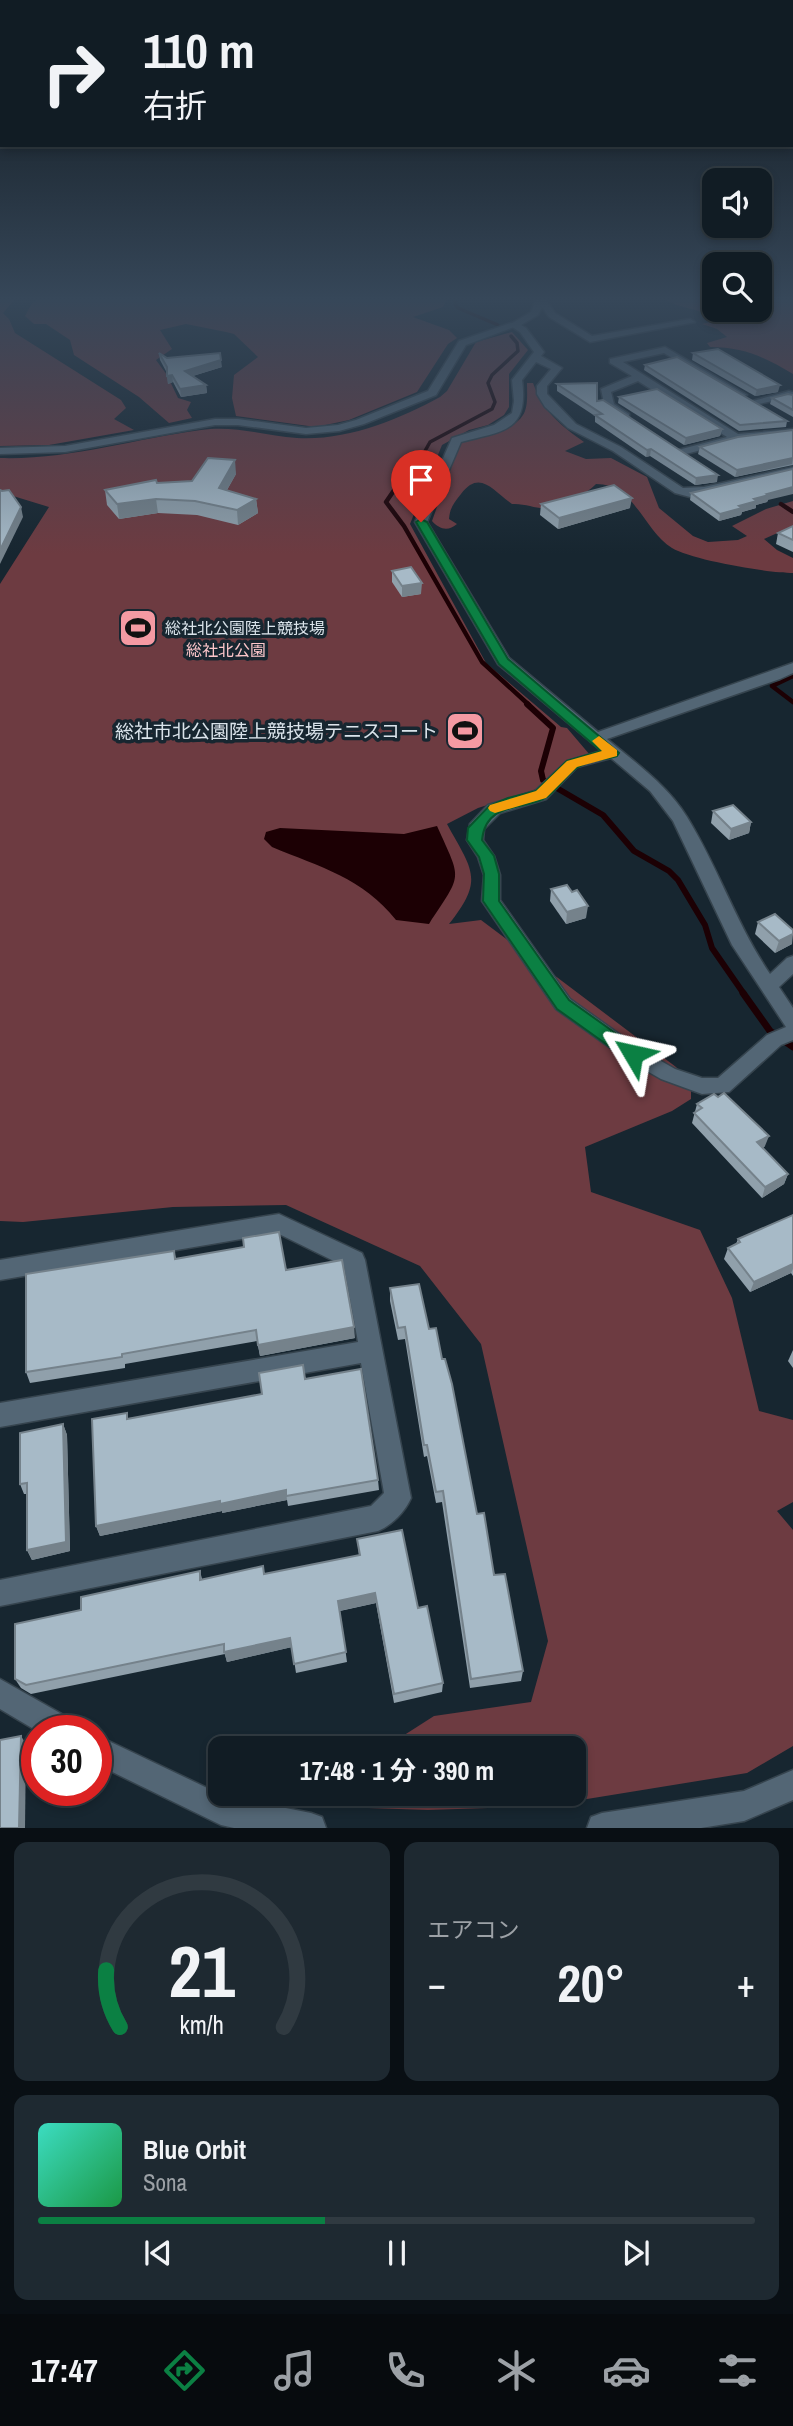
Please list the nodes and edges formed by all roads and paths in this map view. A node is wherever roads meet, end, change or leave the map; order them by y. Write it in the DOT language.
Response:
graph roads {
  1 [pos="438,383"];
  2 [pos="517,383"];
  3 [pos="543,383"];
  4 [pos="624,383"];
  5 [pos="649,383"];
  6 [pos="723,383"];
  7 [pos="793,397"];
  8 [pos="754,402"];
  9 [pos="783,420"];
  10 [pos="640,426"];
  11 [pos="793,432"];
  12 [pos="736,438"];
  13 [pos="0,451"];
  14 [pos="694,459"];
  15 [pos="793,470"];
  16 [pos="716,473"];
  17 [pos="732,483"];
  18 [pos="793,667"];
  19 [pos="596,738"];
  20 [pos="612,753"];
  21 [pos="793,963"];
  22 [pos="768,988"];
  23 [pos="786,1033"];
  24 [pos="0,1270"];
  25 [pos="370,1351"];
  26 [pos="0,1415"];
  27 [pos="0,1593"];
  28 [pos="0,1693"];
  29 [pos="37,1715"];
  30 [pos="112,1757"];
  31 [pos="793,1785"];
  32 [pos="312,1828"];
  33 [pos="602,1828"];
  1 -- 13 [label="street"];
  2 -- 19 [label="street"];
  3 -- 17 [label="street"];
  4 -- 10 [label="street"];
  5 -- 12 [label="street"];
  6 -- 8 [label="street"];
  7 -- 8 [label="street"];
  8 -- 9 [label="street"];
  11 -- 12 [label="street"];
  12 -- 14 [label="street"];
  15 -- 17 [label="street"];
  16 -- 17 [label="street"];
  18 -- 19 [label="street"];
  19 -- 20 [label="street"];
  20 -- 22 [label="street"];
  20 -- 23 [label="street"];
  21 -- 22 [label="street"];
  22 -- 23 [label="street"];
  24 -- 25 [label="street"];
  25 -- 26 [label="street"];
  25 -- 27 [label="street"];
  28 -- 29 [label="street"];
  30 -- 32 [label="street"];
  31 -- 33 [label="street"];
}
